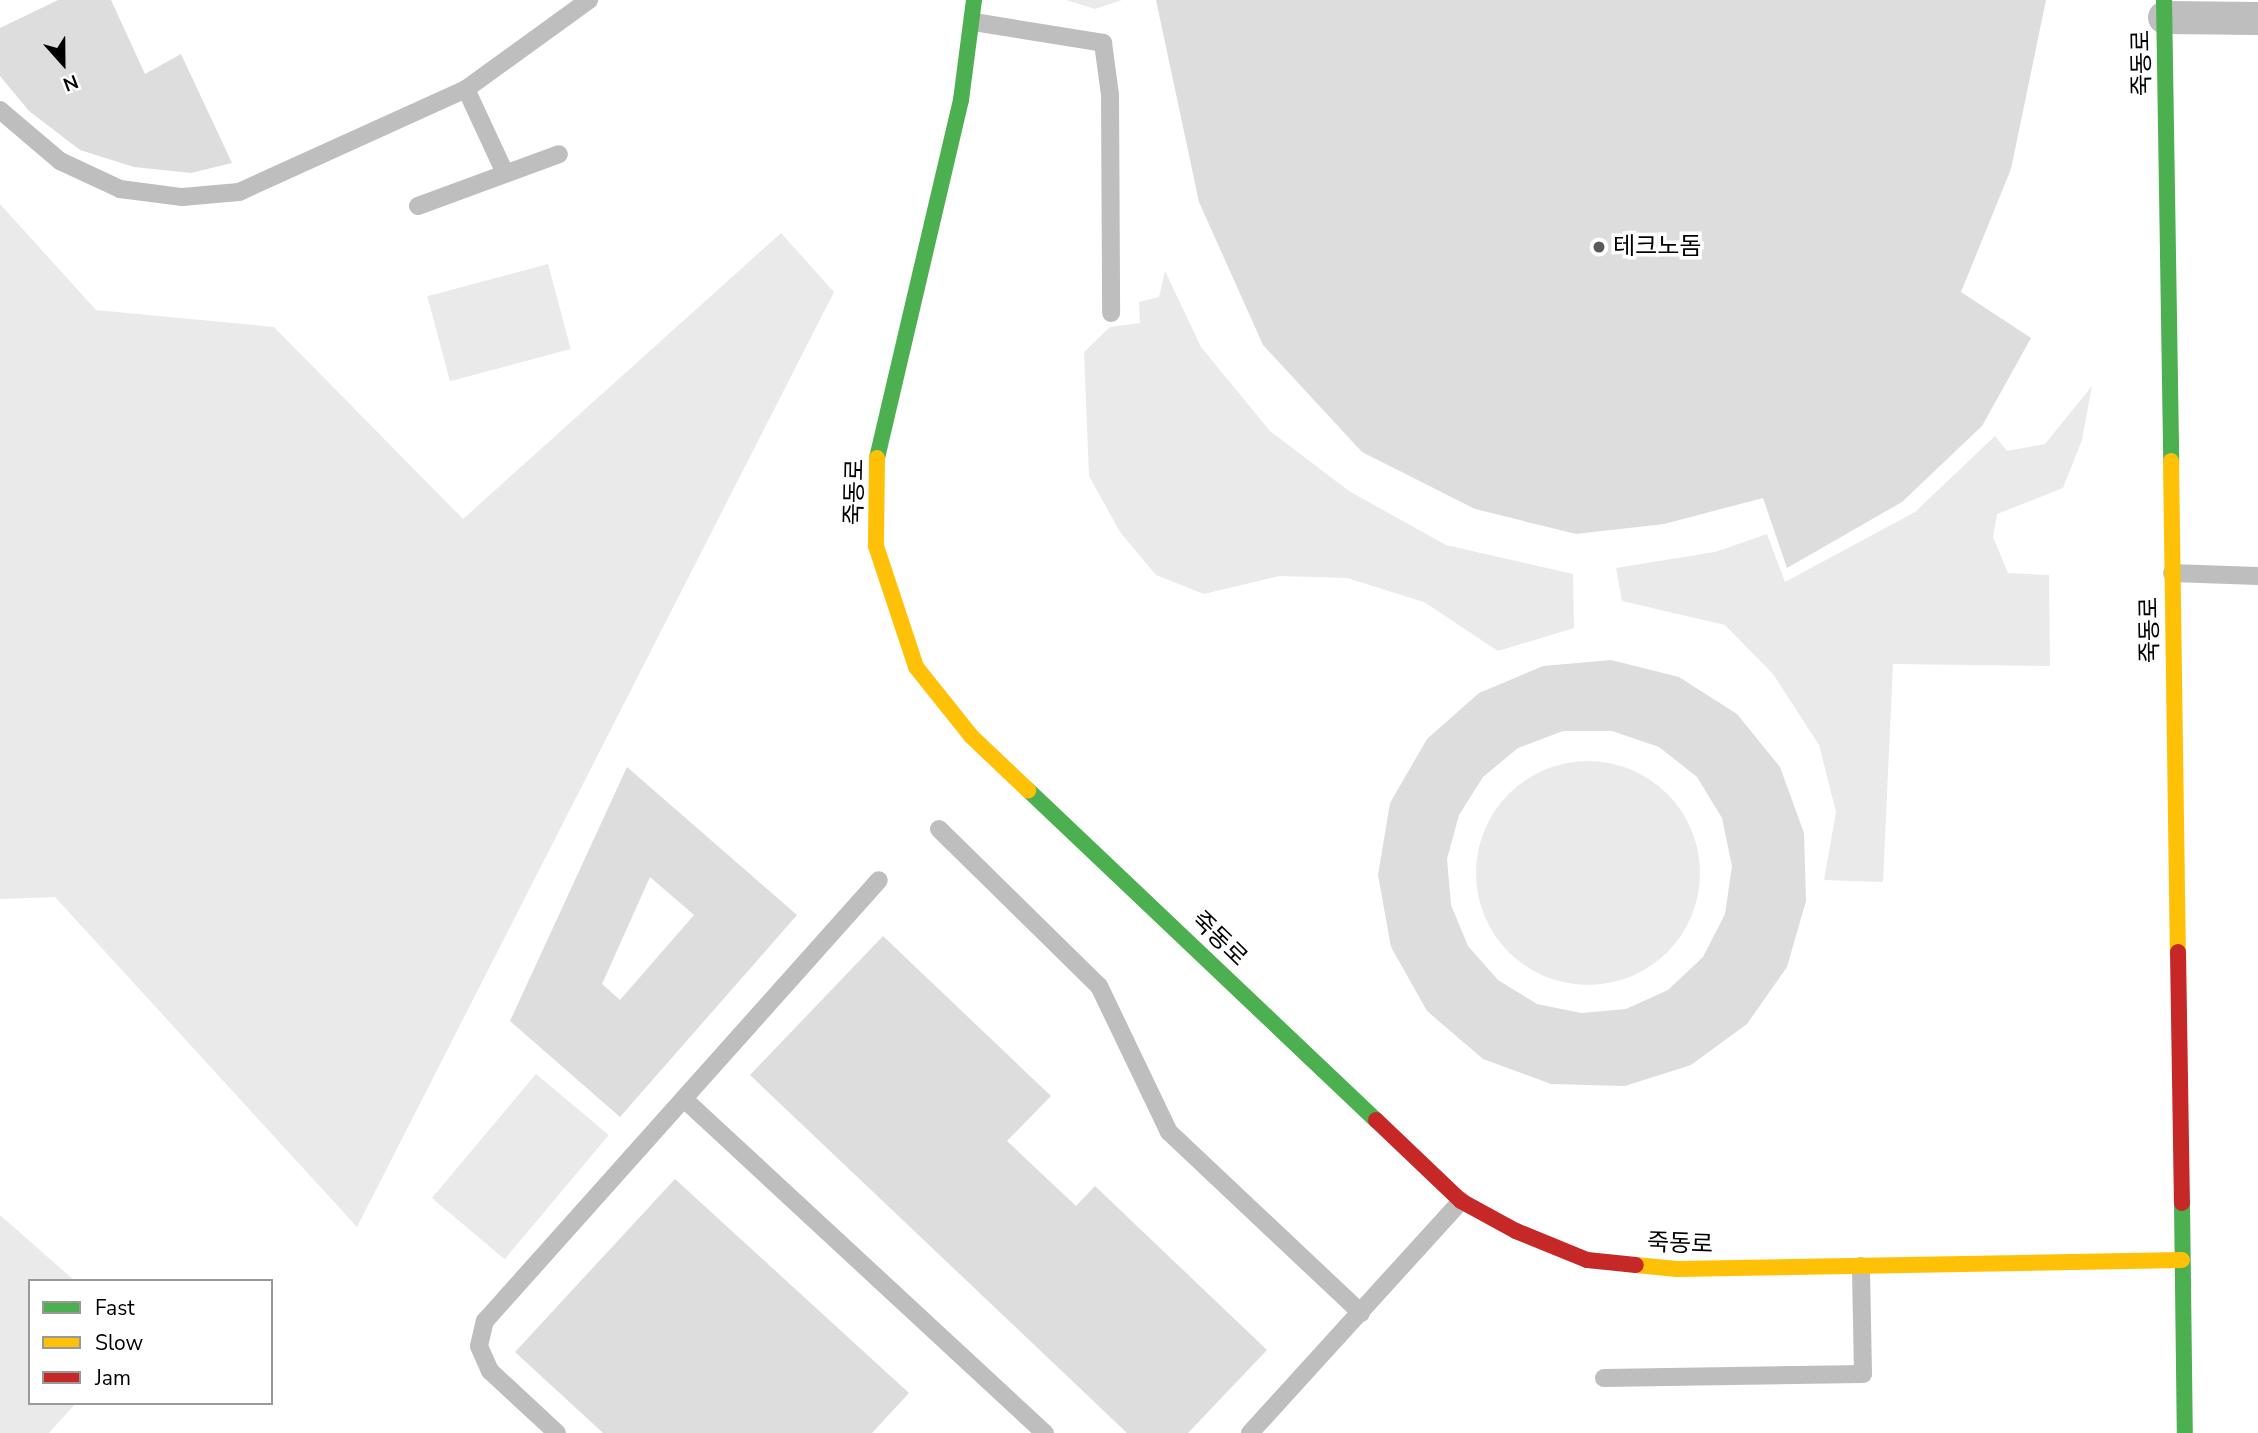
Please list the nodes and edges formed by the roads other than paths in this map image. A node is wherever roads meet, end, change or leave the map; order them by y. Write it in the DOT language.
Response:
graph roads {
  1 [pos="589,0"];
  2 [pos="974,0"];
  3 [pos="2164,9"];
  4 [pos="2258,18"];
  5 [pos="974,22"];
  6 [pos="466,89"];
  7 [pos="0,110"];
  8 [pos="559,154"];
  9 [pos="505,173"];
  10 [pos="418,206"];
  11 [pos="1111,313"];
  12 [pos="2172,573"];
  13 [pos="2258,576"];
  14 [pos="939,829"];
  15 [pos="879,880"];
  16 [pos="684,1098"];
  17 [pos="1461,1201"];
  18 [pos="2182,1259"];
  19 [pos="1861,1266"];
  20 [pos="1361,1313"];
  21 [pos="1604,1378"];
  22 [pos="557,1433"];
  23 [pos="1045,1433"];
  24 [pos="1250,1433"];
  25 [pos="2185,1433"];
  1 -- 6 [label="lane"];
  2 -- 5 [label="street, 죽동로"];
  3 -- 4 [label="street"];
  3 -- 12 [label="street, 죽동로"];
  5 -- 11 [label="lane"];
  5 -- 17 [label="street, 죽동로"];
  6 -- 7 [label="lane"];
  6 -- 9 [label="lane"];
  8 -- 9 [label="lane"];
  9 -- 10 [label="lane"];
  12 -- 13 [label="lane"];
  12 -- 18 [label="street, 죽동로"];
  14 -- 20 [label="lane"];
  15 -- 16 [label="lane"];
  16 -- 22 [label="lane"];
  16 -- 23 [label="lane"];
  17 -- 19 [label="street, 죽동로"];
  17 -- 20 [label="lane"];
  18 -- 19 [label="street, 죽동로"];
  18 -- 25 [label="street, 죽동로"];
  19 -- 21 [label="lane"];
  20 -- 24 [label="lane"];
}
